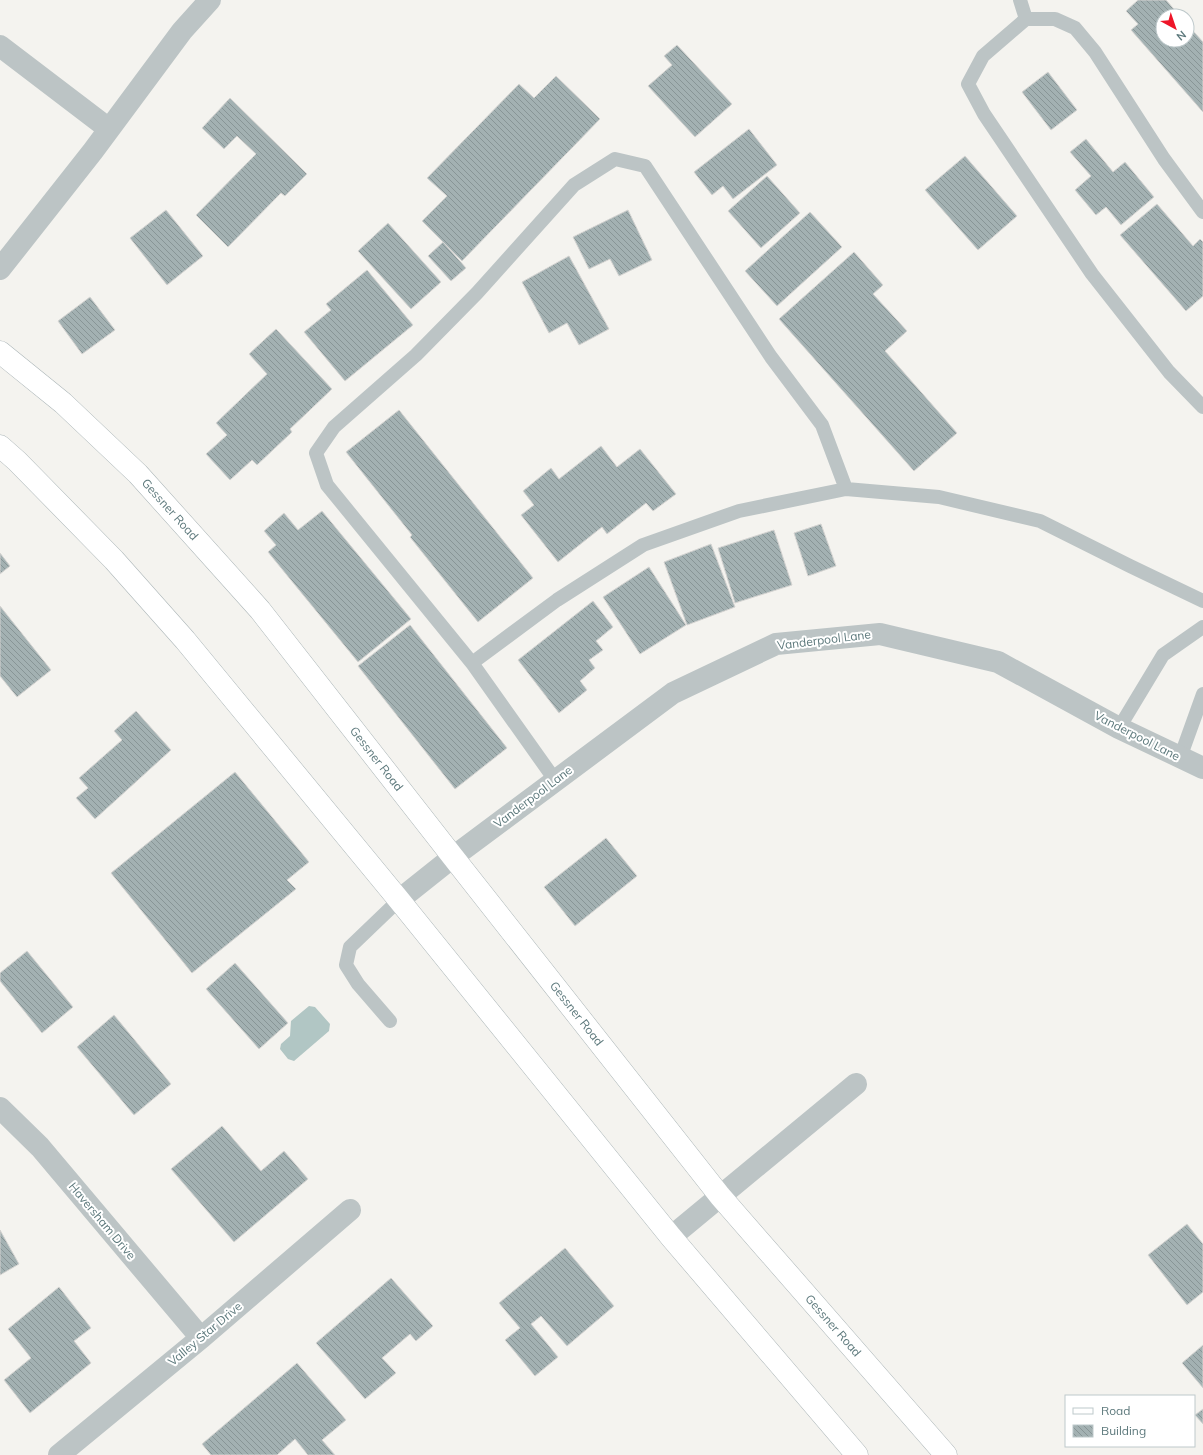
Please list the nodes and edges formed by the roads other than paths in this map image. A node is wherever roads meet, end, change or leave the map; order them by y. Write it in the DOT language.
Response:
graph roads {
  1 [pos="210,0"];
  2 [pos="1020,0"];
  3 [pos="1026,19"];
  4 [pos="0,46"];
  5 [pos="109,129"];
  6 [pos="1203,212"];
  7 [pos="0,269"];
  8 [pos="0,352"];
  9 [pos="1203,407"];
  10 [pos="0,446"];
  11 [pos="846,489"];
  12 [pos="1203,601"];
  13 [pos="1203,627"];
  14 [pos="472,663"];
  15 [pos="1203,694"];
  16 [pos="1119,728"];
  17 [pos="1180,758"];
  18 [pos="1203,768"];
  19 [pos="555,780"];
  20 [pos="452,857"];
  21 [pos="399,900"];
  22 [pos="390,1021"];
  23 [pos="856,1084"];
  24 [pos="0,1108"];
  25 [pos="720,1196"];
  26 [pos="350,1210"];
  27 [pos="671,1237"];
  28 [pos="201,1338"];
  29 [pos="59,1455"];
  30 [pos="857,1455"];
  31 [pos="946,1455"];
  1 -- 5 [label="street"];
  2 -- 3 [label="lane"];
  3 -- 6 [label="lane"];
  3 -- 9 [label="lane"];
  4 -- 5 [label="street"];
  5 -- 7 [label="street"];
  8 -- 20 [label="main road, Gessner Road"];
  10 -- 21 [label="main road"];
  11 -- 12 [label="lane"];
  11 -- 14 [label="lane"];
  11 -- 14 [label="lane"];
  13 -- 16 [label="lane"];
  14 -- 19 [label="lane"];
  15 -- 17 [label="lane"];
  16 -- 17 [label="street, Vanderpool Lane"];
  16 -- 19 [label="street, Vanderpool Lane"];
  17 -- 18 [label="street, Vanderpool Lane"];
  19 -- 20 [label="street, Vanderpool Lane"];
  20 -- 21 [label="street, Vanderpool Lane"];
  20 -- 25 [label="main road, Gessner Road"];
  21 -- 22 [label="lane"];
  21 -- 27 [label="main road"];
  23 -- 25 [label="street"];
  24 -- 28 [label="street, Haversham Drive"];
  25 -- 27 [label="street"];
  25 -- 31 [label="main road, Gessner Road"];
  26 -- 28 [label="street, Valley Star Drive"];
  27 -- 30 [label="main road"];
  28 -- 29 [label="street, Valley Star Drive"];
}
